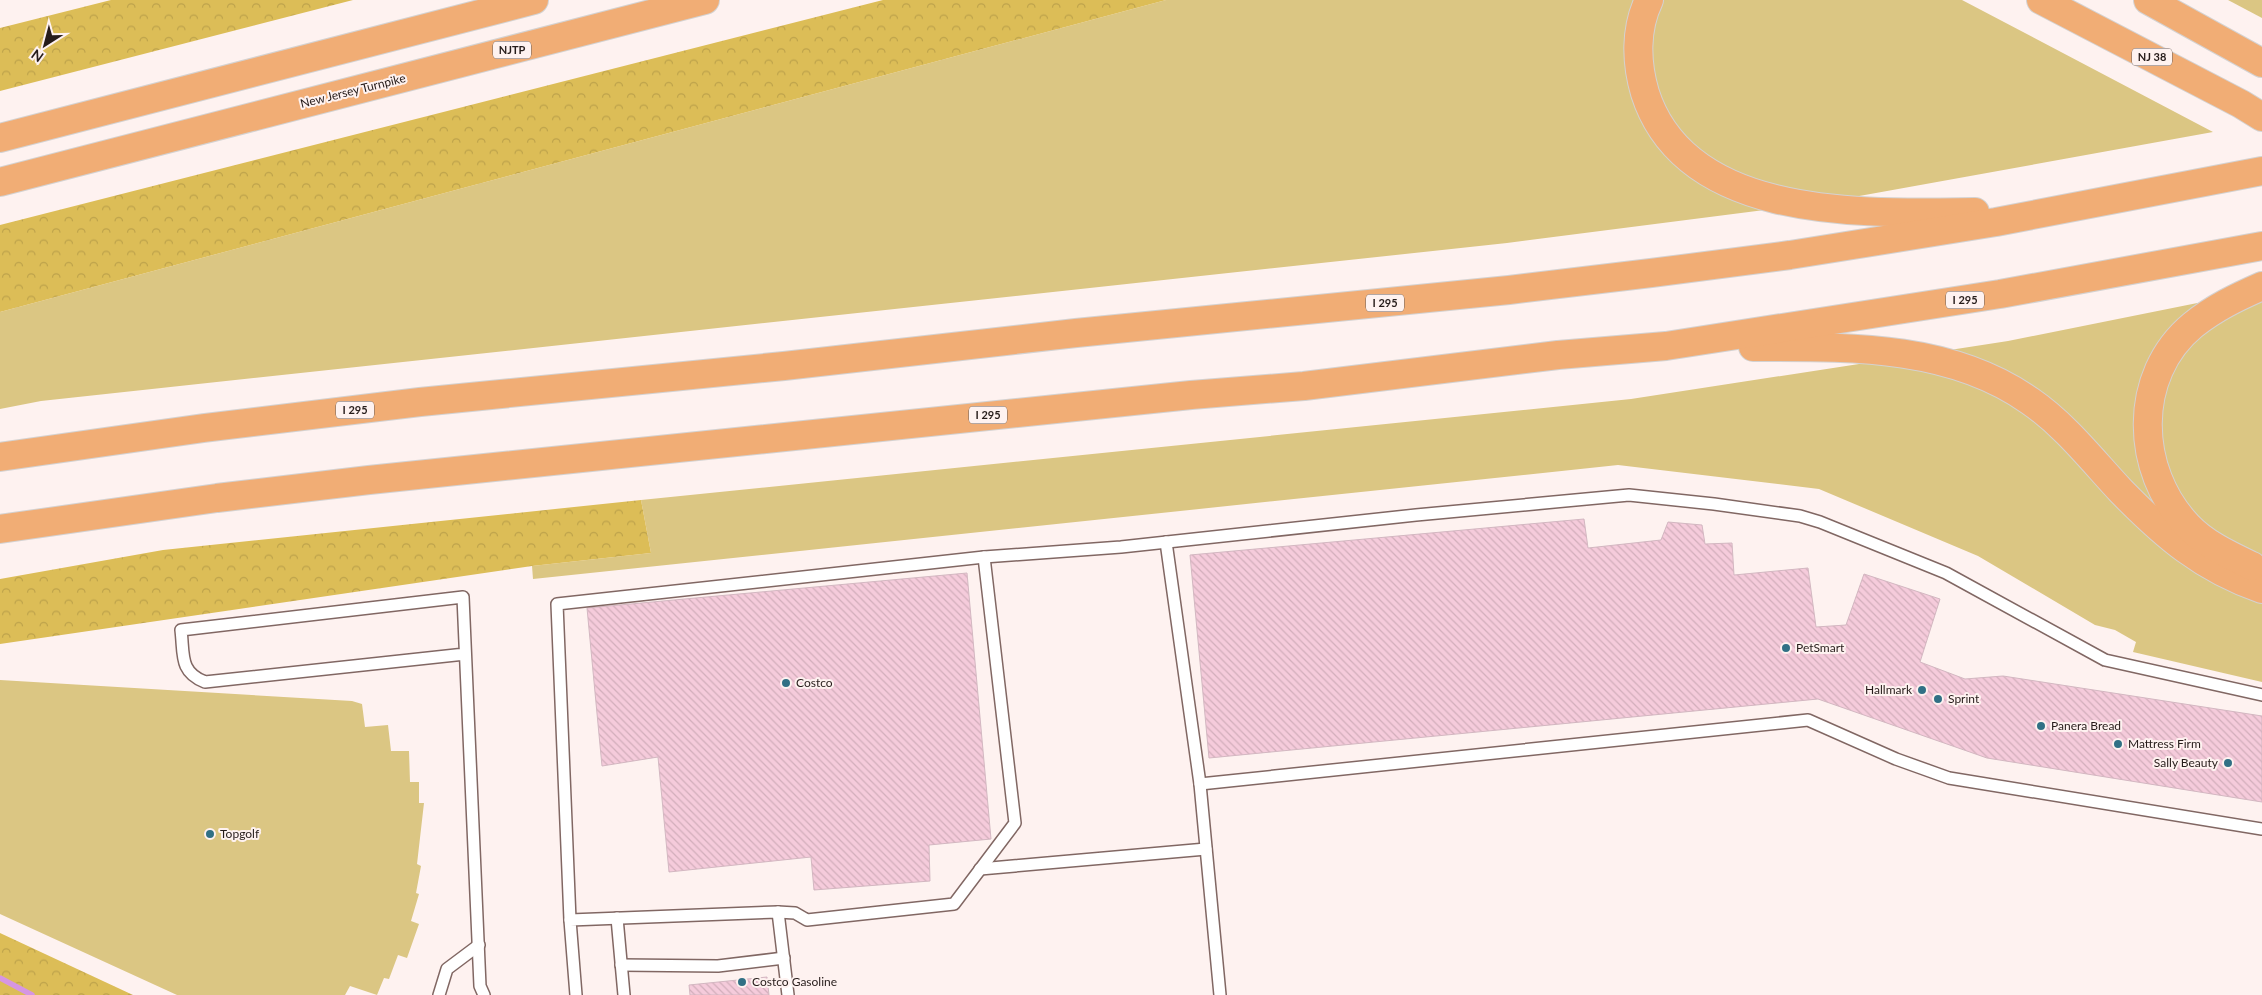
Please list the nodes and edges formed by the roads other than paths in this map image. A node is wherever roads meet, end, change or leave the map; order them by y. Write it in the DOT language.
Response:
graph roads {
  1 [pos="534,0"];
  2 [pos="705,0"];
  3 [pos="1649,0"];
  4 [pos="2041,0"];
  5 [pos="2148,0"];
  6 [pos="2262,62"];
  7 [pos="2262,117"];
  8 [pos="0,138"];
  9 [pos="2262,171"];
  10 [pos="0,182"];
  11 [pos="2056,211"];
  12 [pos="2262,246"];
  13 [pos="2262,286"];
  14 [pos="1666,346"];
  15 [pos="0,457"];
  16 [pos="0,529"];
  17 [pos="1166,542"];
  18 [pos="984,557"];
  19 [pos="2262,571"];
  20 [pos="2262,590"];
  21 [pos="465,654"];
  22 [pos="2262,695"];
  23 [pos="1200,784"];
  24 [pos="2262,829"];
  25 [pos="1206,849"];
  26 [pos="980,869"];
  27 [pos="778,912"];
  28 [pos="617,918"];
  29 [pos="570,920"];
  30 [pos="479,945"];
  31 [pos="784,958"];
  32 [pos="621,965"];
  33 [pos="439,995"];
  34 [pos="484,995"];
  35 [pos="576,995"];
  36 [pos="624,995"];
  37 [pos="788,995"];
  38 [pos="1220,995"];
  1 -- 8 [label="highway"];
  2 -- 10 [label="highway, New Jersey Turnpike / NJTP"];
  3 -- 11 [label="highway"];
  4 -- 7 [label="highway, NJ 38"];
  5 -- 6 [label="highway"];
  9 -- 11 [label="highway, I 295"];
  11 -- 15 [label="highway, I 295"];
  12 -- 14 [label="highway, I 295"];
  13 -- 19 [label="highway"];
  14 -- 16 [label="highway, I 295"];
  14 -- 20 [label="highway"];
  17 -- 18 [label="lane"];
  17 -- 22 [label="lane"];
  17 -- 23 [label="lane"];
  18 -- 26 [label="lane"];
  18 -- 29 [label="lane"];
  21 -- 21 [label="lane"];
  21 -- 30 [label="lane"];
  23 -- 24 [label="lane"];
  23 -- 25 [label="lane"];
  25 -- 26 [label="lane"];
  25 -- 38 [label="lane"];
  26 -- 27 [label="lane"];
  27 -- 28 [label="lane"];
  27 -- 31 [label="lane"];
  28 -- 29 [label="lane"];
  28 -- 32 [label="lane"];
  29 -- 35 [label="lane"];
  30 -- 33 [label="lane"];
  30 -- 34 [label="lane"];
  31 -- 32 [label="lane"];
  31 -- 37 [label="lane"];
  32 -- 36 [label="lane"];
}
